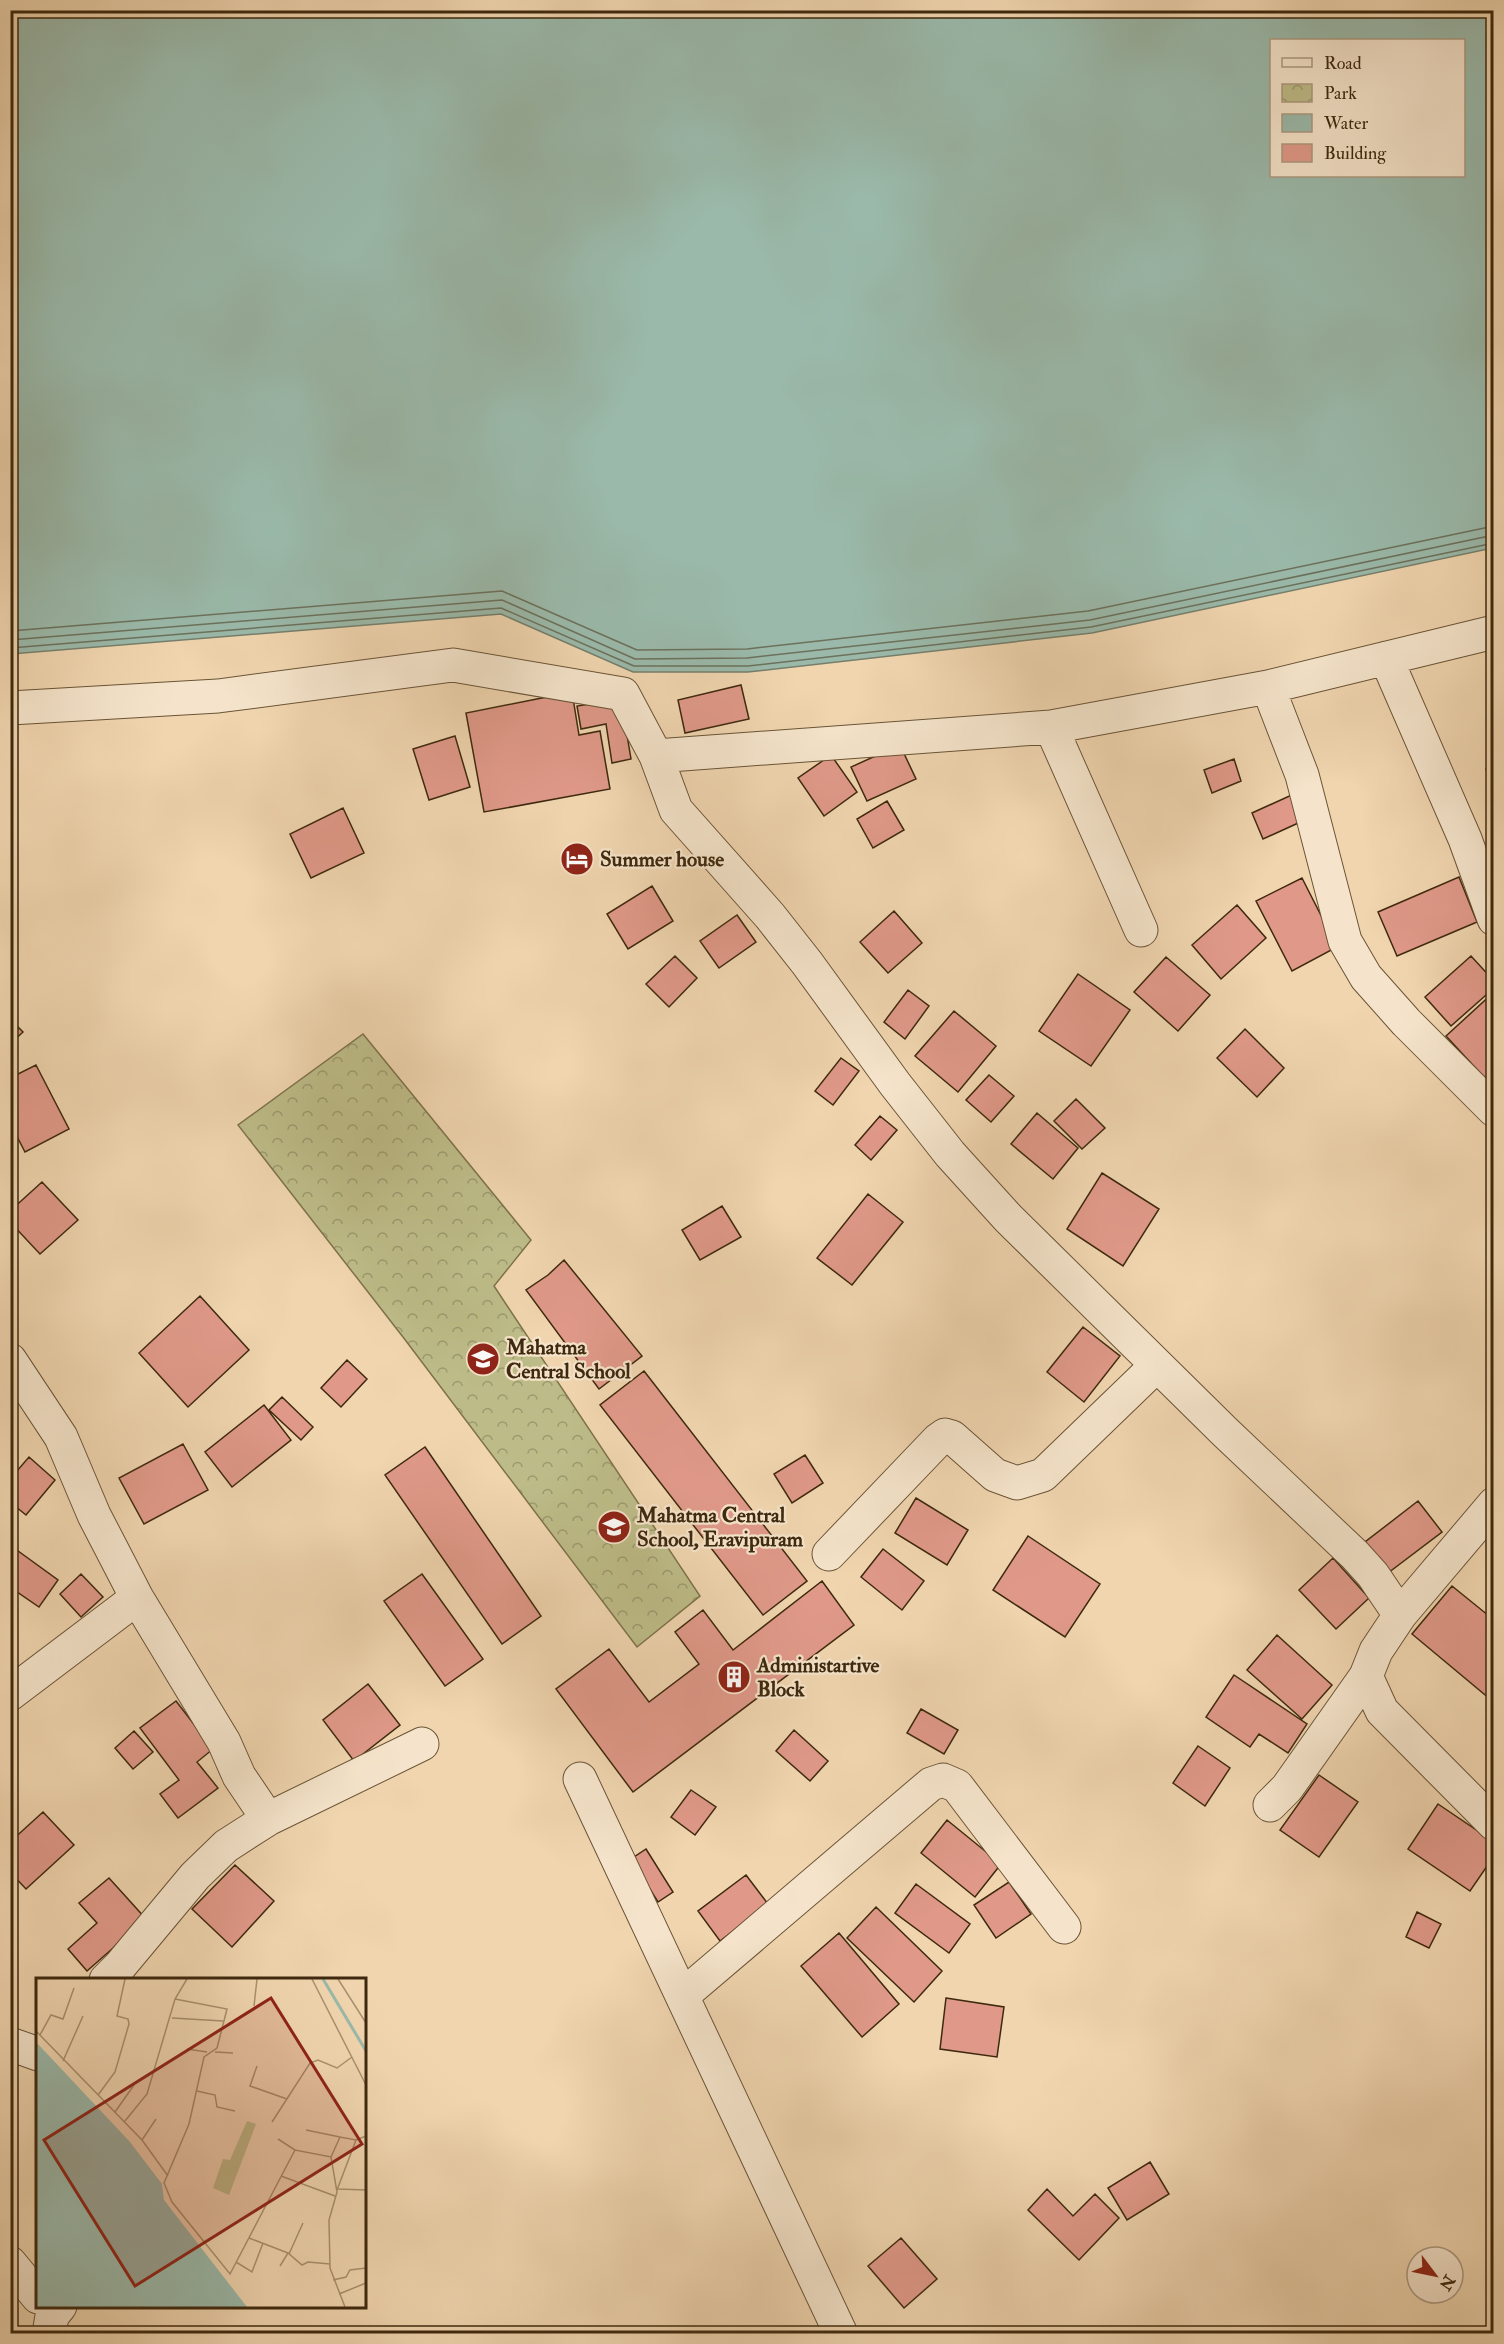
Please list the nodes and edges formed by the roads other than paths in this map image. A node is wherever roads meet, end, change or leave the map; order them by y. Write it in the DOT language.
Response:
graph roads {
  1 [pos="1494,632"];
  2 [pos="1386,658"];
  3 [pos="1268,687"];
  4 [pos="10,708"];
  5 [pos="1051,727"];
  6 [pos="656,756"];
  7 [pos="1494,918"];
  8 [pos="1141,930"];
  9 [pos="1494,1110"];
  10 [pos="10,1360"];
  11 [pos="1157,1365"];
  12 [pos="1494,1504"];
  13 [pos="829,1554"];
  14 [pos="137,1598"];
  15 [pos="1400,1615"];
  16 [pos="1366,1676"];
  17 [pos="10,1694"];
  18 [pos="422,1744"];
  19 [pos="580,1779"];
  20 [pos="1270,1804"];
  21 [pos="268,1819"];
  22 [pos="1494,1824"];
  23 [pos="1064,1927"];
  24 [pos="108,1978"];
  25 [pos="681,1996"];
  26 [pos="10,2044"];
  27 [pos="36,2053"];
  28 [pos="10,2263"];
  29 [pos="36,2296"];
  30 [pos="841,2334"];
  1 -- 2 [label="street"];
  2 -- 3 [label="street"];
  2 -- 7 [label="street"];
  3 -- 5 [label="street"];
  3 -- 9 [label="street"];
  4 -- 6 [label="street"];
  5 -- 6 [label="street"];
  5 -- 8 [label="street"];
  6 -- 11 [label="street"];
  10 -- 14 [label="street"];
  11 -- 13 [label="street"];
  11 -- 15 [label="street"];
  12 -- 15 [label="street"];
  14 -- 17 [label="street"];
  14 -- 21 [label="street"];
  15 -- 16 [label="street"];
  16 -- 20 [label="street"];
  16 -- 22 [label="street"];
  18 -- 21 [label="street"];
  19 -- 25 [label="street"];
  21 -- 24 [label="street"];
  23 -- 25 [label="street"];
  25 -- 30 [label="street"];
  26 -- 27 [label="street"];
  28 -- 29 [label="street"];
}
